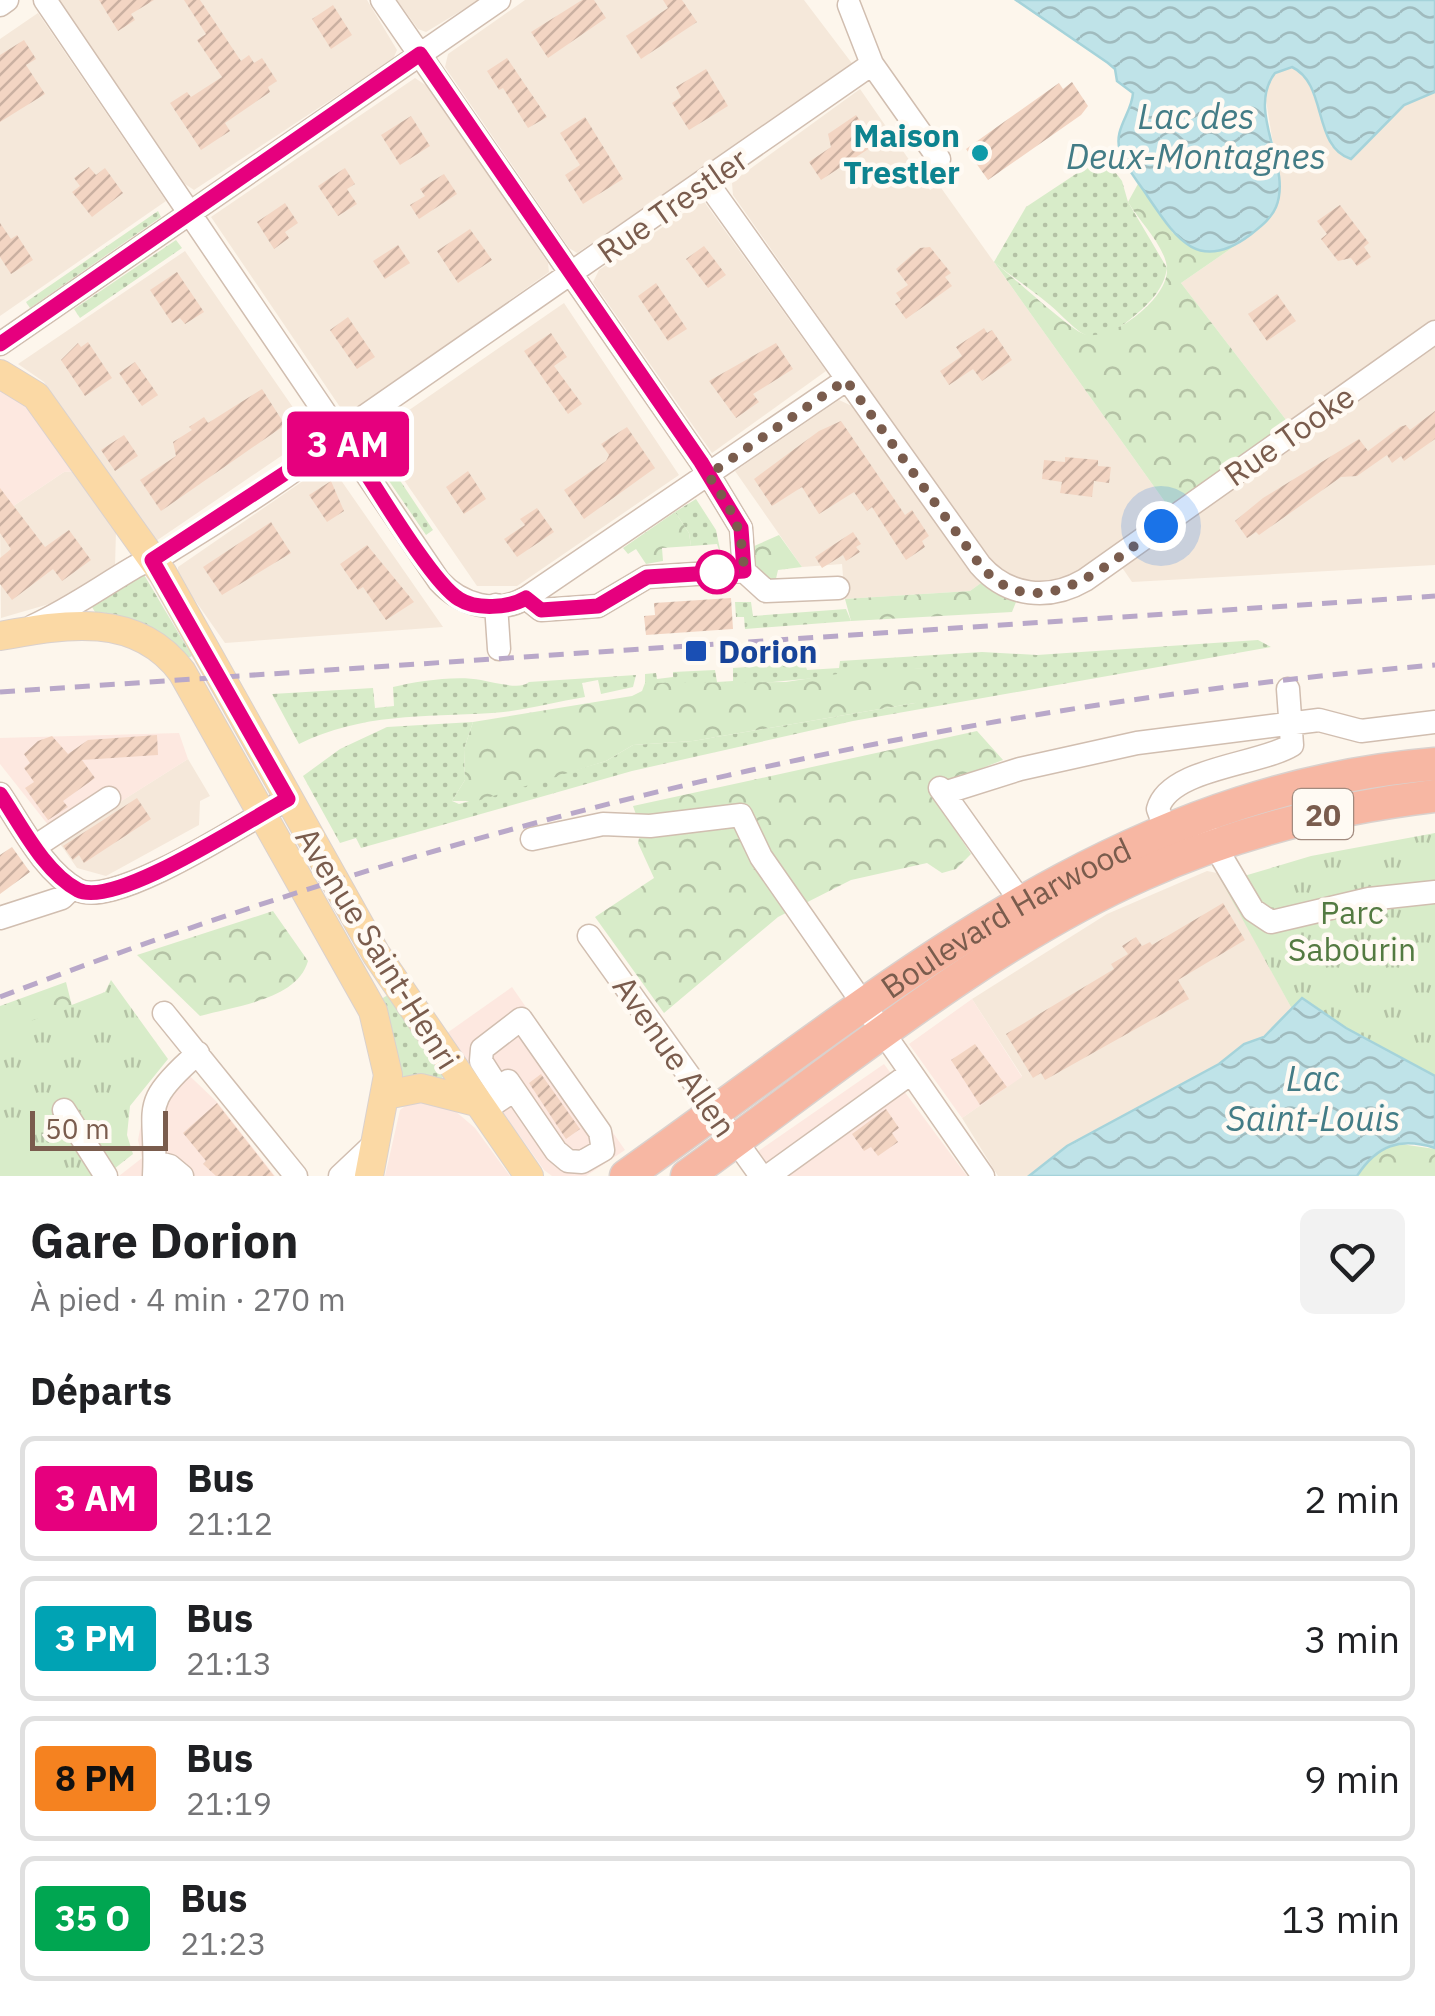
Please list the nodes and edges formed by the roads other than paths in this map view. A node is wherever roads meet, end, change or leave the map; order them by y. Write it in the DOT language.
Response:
graph roads {
  1 [pos="7,0"];
  2 [pos="44,0"];
  3 [pos="382,0"];
  4 [pos="499,0"];
  5 [pos="0,5"];
  6 [pos="849,5"];
  7 [pos="420,54"];
  8 [pos="872,64"];
  9 [pos="940,159"];
  10 [pos="706,181"];
  11 [pos="189,214"];
  12 [pos="571,276"];
  13 [pos="1435,332"];
  14 [pos="0,344"];
  15 [pos="0,374"];
  16 [pos="846,380"];
  17 [pos="342,436"];
  18 [pos="708,475"];
  19 [pos="152,560"];
  20 [pos="744,571"];
  21 [pos="838,588"];
  22 [pos="526,598"];
  23 [pos="496,605"];
  24 [pos="9,634"];
  25 [pos="500,649"];
  26 [pos="1288,689"];
  27 [pos="1435,722"];
  28 [pos="1292,723"];
  29 [pos="1435,764"];
  30 [pos="0,794"];
  31 [pos="1435,796"];
  32 [pos="109,798"];
  33 [pos="276,806"];
  34 [pos="1198,815"];
  35 [pos="1165,828"];
  36 [pos="532,839"];
  37 [pos="36,846"];
  38 [pos="1215,846"];
  39 [pos="74,887"];
  40 [pos="1435,892"];
  41 [pos="1019,900"];
  42 [pos="0,918"];
  43 [pos="1040,928"];
  44 [pos="589,936"];
  45 [pos="865,1006"];
  46 [pos="164,1013"];
  47 [pos="885,1034"];
  48 [pos="198,1054"];
  49 [pos="911,1073"];
  50 [pos="508,1082"];
  51 [pos="386,1095"];
  52 [pos="480,1107"];
  53 [pos="64,1110"];
  54 [pos="714,1114"];
  55 [pos="375,1143"];
  56 [pos="600,1154"];
  57 [pos="751,1167"];
  58 [pos="977,1167"];
  59 [pos="155,1169"];
  60 [pos="106,1176"];
  61 [pos="182,1176"];
  62 [pos="296,1176"];
  63 [pos="340,1176"];
  64 [pos="369,1176"];
  65 [pos="529,1176"];
  66 [pos="614,1176"];
  67 [pos="626,1176"];
  68 [pos="687,1176"];
  1 -- 5 [label="street"];
  2 -- 11 [label="street"];
  3 -- 7 [label="street"];
  4 -- 7 [label="street"];
  6 -- 8 [label="street"];
  7 -- 11 [label="street"];
  7 -- 12 [label="street"];
  8 -- 9 [label="street"];
  8 -- 10 [label="street, Rue Trestler"];
  10 -- 12 [label="street, Rue Trestler"];
  10 -- 16 [label="street"];
  11 -- 14 [label="street"];
  11 -- 17 [label="street"];
  12 -- 17 [label="street, Rue Trestler"];
  12 -- 18 [label="street"];
  13 -- 16 [label="street, Rue Tooke"];
  15 -- 19 [label="main road, Avenue Saint-Henri"];
  16 -- 18 [label="street"];
  17 -- 19 [label="street, Rue Trestler"];
  17 -- 23 [label="street"];
  18 -- 20 [label="street"];
  18 -- 22 [label="street"];
  19 -- 24 [label="street, Rue Trestler"];
  19 -- 33 [label="main road, Avenue Saint-Henri"];
  20 -- 21 [label="street"];
  20 -- 22 [label="street"];
  22 -- 23 [label="street"];
  23 -- 25 [label="street"];
  24 -- 33 [label="main road"];
  26 -- 28 [label="street"];
  27 -- 28 [label="street"];
  28 -- 35 [label="street"];
  28 -- 41 [label="street"];
  29 -- 34 [label="highway, Boulevard Harwood / 20"];
  30 -- 37 [label="street"];
  31 -- 38 [label="highway, Boulevard Harwood / 20"];
  32 -- 37 [label="street"];
  33 -- 39 [label="street"];
  33 -- 51 [label="main road"];
  33 -- 52 [label="main road, Avenue Saint-Henri"];
  34 -- 35 [label="highway, Boulevard Harwood / 20"];
  34 -- 38 [label="street"];
  35 -- 41 [label="highway, Boulevard Harwood / 20"];
  36 -- 45 [label="street"];
  37 -- 39 [label="street"];
  38 -- 40 [label="street"];
  38 -- 43 [label="highway, Boulevard Harwood / 20"];
  39 -- 42 [label="street"];
  41 -- 43 [label="street"];
  41 -- 45 [label="highway, Boulevard Harwood / 20"];
  43 -- 47 [label="highway, Boulevard Harwood / 20"];
  44 -- 54 [label="street, Avenue Allen"];
  45 -- 47 [label="street"];
  45 -- 54 [label="highway, Boulevard Harwood / 20"];
  46 -- 48 [label="street"];
  47 -- 49 [label="street"];
  47 -- 57 [label="highway, Boulevard Harwood / 20"];
  48 -- 59 [label="street"];
  48 -- 62 [label="street"];
  49 -- 57 [label="street"];
  49 -- 58 [label="street"];
  50 -- 56 [label="street"];
  51 -- 52 [label="main road"];
  51 -- 55 [label="main road"];
  52 -- 56 [label="street"];
  52 -- 65 [label="main road, Avenue Saint-Henri"];
  53 -- 60 [label="street"];
  54 -- 57 [label="street, Avenue Allen"];
  54 -- 67 [label="highway, Boulevard Harwood / 20"];
  55 -- 63 [label="street"];
  55 -- 64 [label="main road"];
  56 -- 66 [label="street"];
  57 -- 68 [label="highway, Boulevard Harwood / 20"];
  59 -- 61 [label="street"];
}
